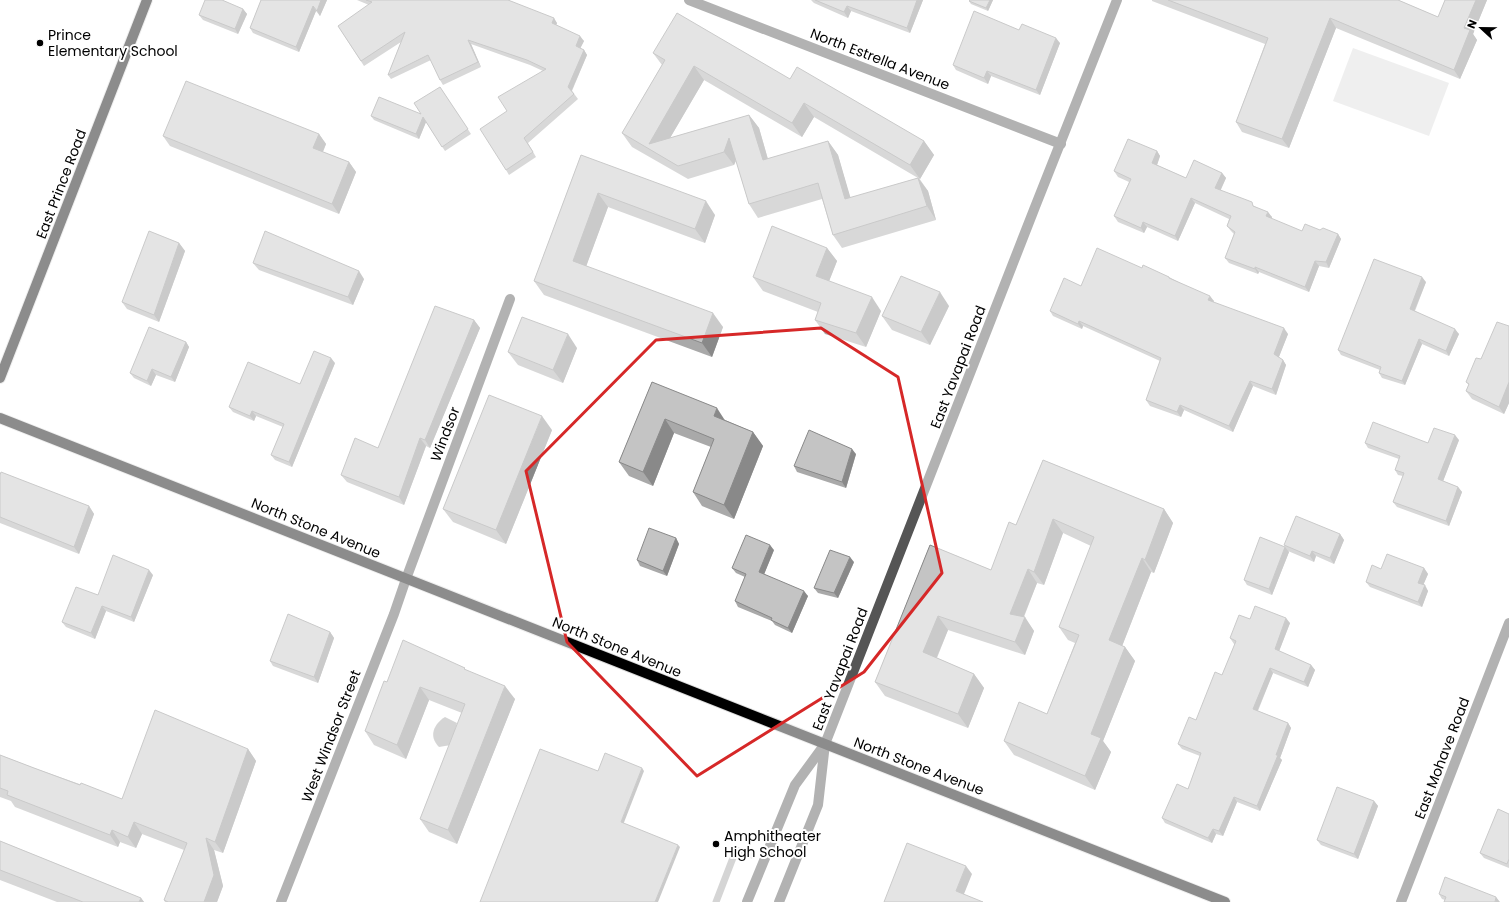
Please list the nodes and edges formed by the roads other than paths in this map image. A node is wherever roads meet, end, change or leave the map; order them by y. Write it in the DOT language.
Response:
graph roads {
  1 [pos="148,0"];
  2 [pos="689,0"];
  3 [pos="1117,0"];
  4 [pos="1061,144"];
  5 [pos="510,299"];
  6 [pos="0,378"];
  7 [pos="0,418"];
  8 [pos="406,579"];
  9 [pos="1509,623"];
  10 [pos="825,744"];
  11 [pos="281,902"];
  12 [pos="747,902"];
  13 [pos="780,902"];
  14 [pos="1225,902"];
  15 [pos="1401,902"];
  1 -- 6 [label="main road, East Prince Road"];
  2 -- 4 [label="street, North Estrella Avenue"];
  3 -- 4 [label="street, East Yavapai Road"];
  4 -- 10 [label="street, East Yavapai Road"];
  5 -- 8 [label="street, Windsor"];
  7 -- 8 [label="main road, North Stone Avenue"];
  8 -- 10 [label="main road, North Stone Avenue"];
  8 -- 11 [label="street, West Windsor Street"];
  9 -- 15 [label="street, East Mohave Road"];
  10 -- 12 [label="street"];
  10 -- 13 [label="street"];
  10 -- 14 [label="main road, North Stone Avenue"];
}
